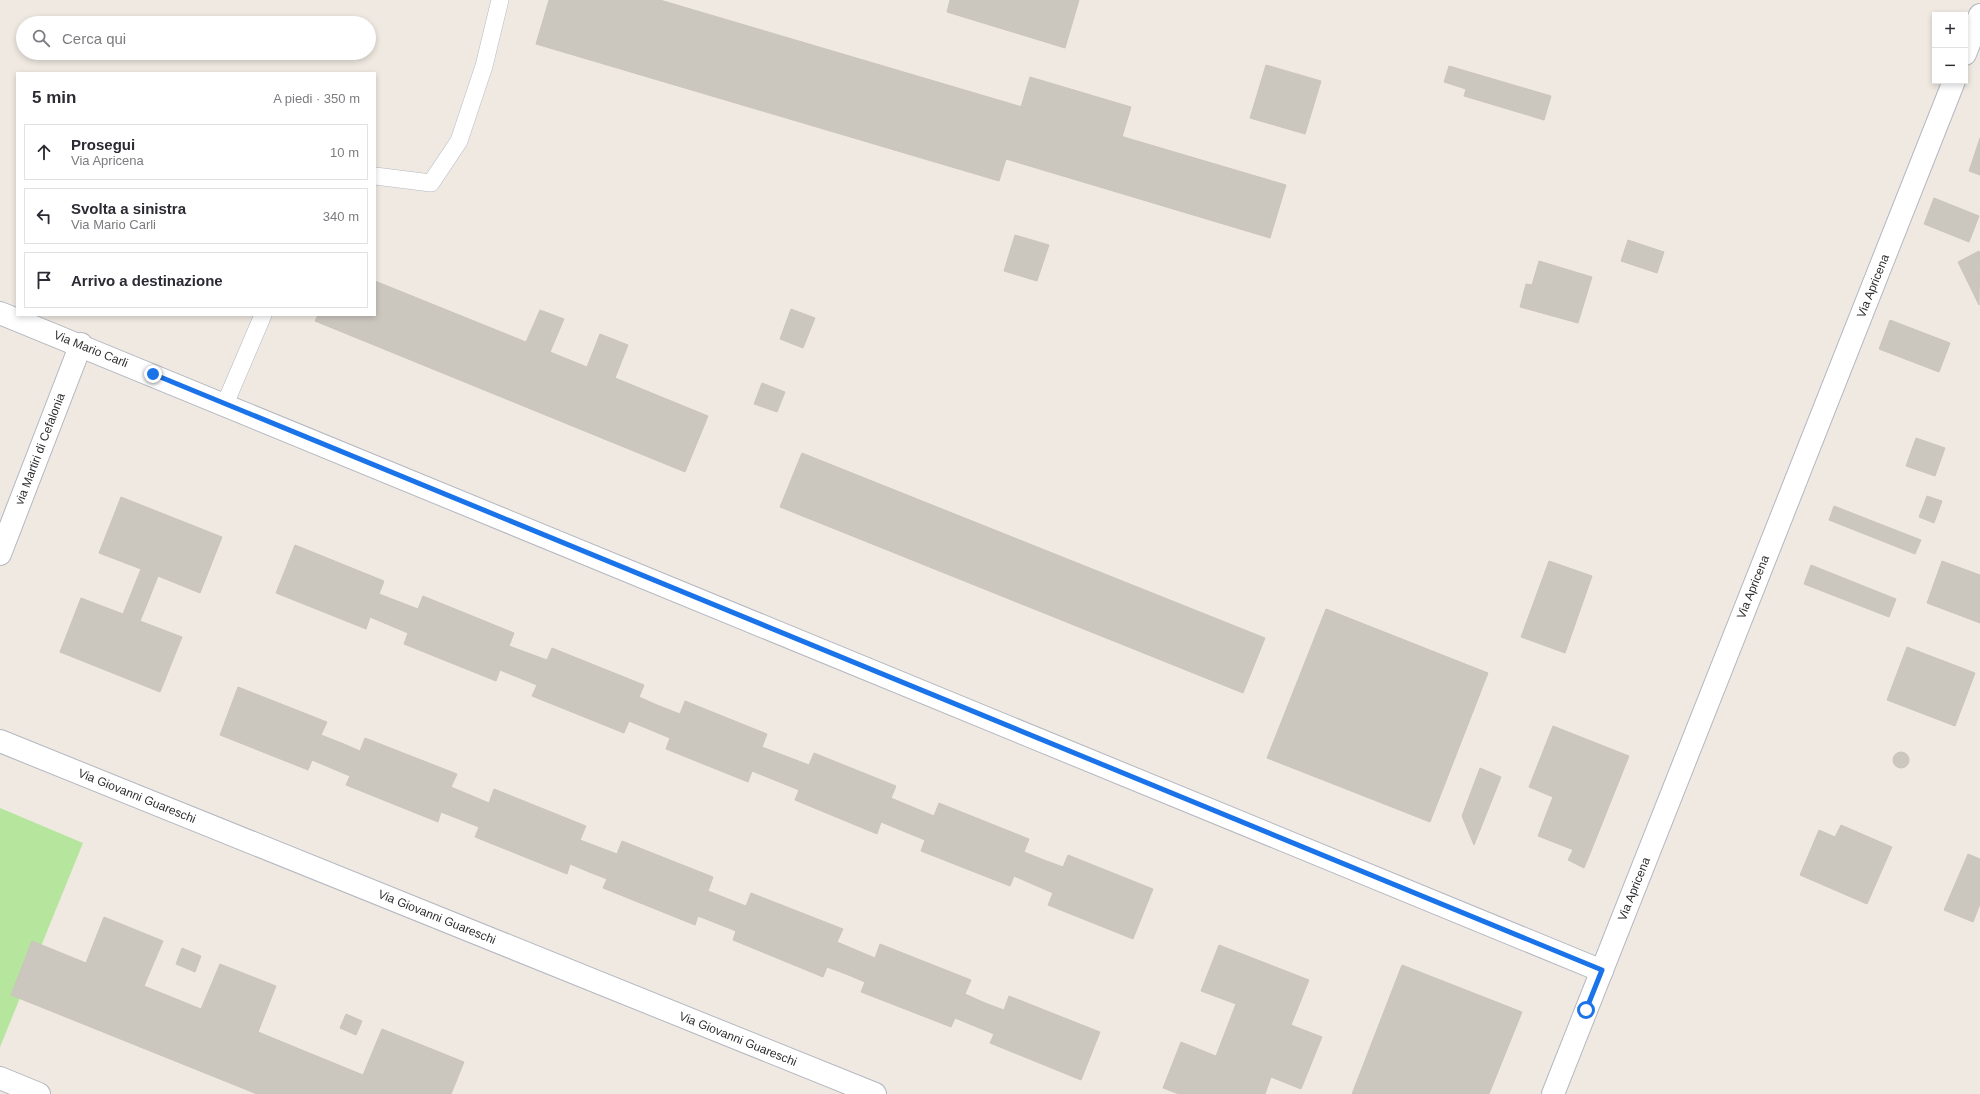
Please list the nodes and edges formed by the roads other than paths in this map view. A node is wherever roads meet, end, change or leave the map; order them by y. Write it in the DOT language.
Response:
graph roads {
  1 [pos="500,0"];
  2 [pos="1980,15"];
  3 [pos="1967,48"];
  4 [pos="1953,84"];
  5 [pos="376,176"];
  6 [pos="0,313"];
  7 [pos="263,316"];
  8 [pos="80,344"];
  9 [pos="225,404"];
  10 [pos="0,554"];
  11 [pos="0,741"];
  12 [pos="1602,970"];
  13 [pos="0,1078"];
  14 [pos="39,1094"];
  15 [pos="875,1094"];
  16 [pos="1553,1094"];
  1 -- 5 [label="lane"];
  2 -- 3 [label="street"];
  4 -- 12 [label="street, Via Apricena"];
  6 -- 8 [label="street, Via Mario Carli"];
  7 -- 9 [label="lane"];
  8 -- 9 [label="street, Via Mario Carli"];
  8 -- 10 [label="street, via Martiri di Cefalonia"];
  9 -- 12 [label="street, Via Mario Carli"];
  11 -- 15 [label="street, Via Giovanni Guareschi"];
  12 -- 16 [label="street, Via Apricena"];
  13 -- 14 [label="street"];
}
